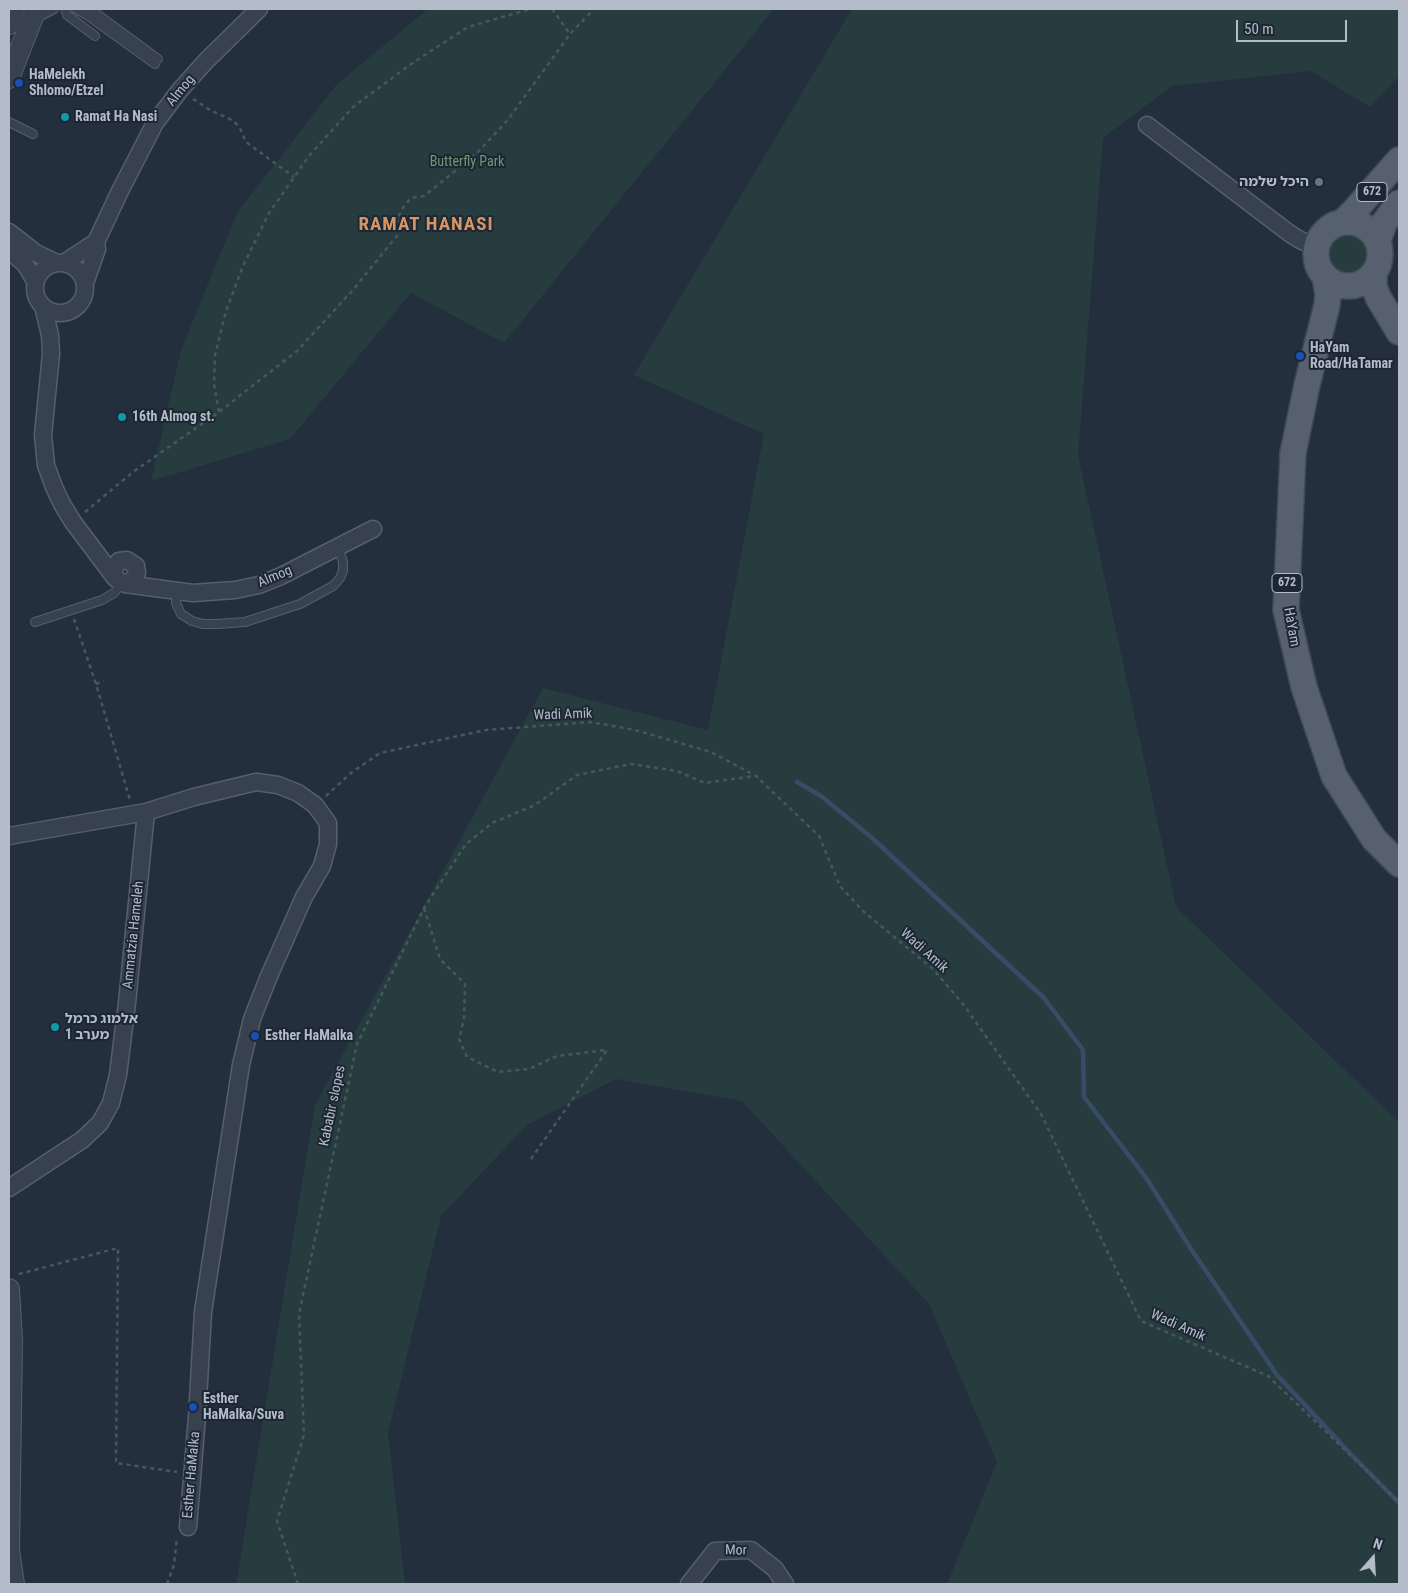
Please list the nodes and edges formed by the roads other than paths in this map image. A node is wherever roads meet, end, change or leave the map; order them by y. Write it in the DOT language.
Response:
graph roads {
  1 [pos="14,9"];
  2 [pos="54,9"];
  3 [pos="65,9"];
  4 [pos="76,9"];
  5 [pos="90,9"];
  6 [pos="260,9"];
  7 [pos="34,16"];
  8 [pos="9,24"];
  9 [pos="96,36"];
  10 [pos="9,78"];
  11 [pos="9,122"];
  12 [pos="1147,125"];
  13 [pos="33,134"];
  14 [pos="1399,160"];
  15 [pos="1399,203"];
  16 [pos="1343,222"];
  17 [pos="9,232"];
  18 [pos="1378,241"];
  19 [pos="96,242"];
  20 [pos="1316,247"];
  21 [pos="9,251"];
  22 [pos="60,263"];
  23 [pos="1374,274"];
  24 [pos="1325,277"];
  25 [pos="35,281"];
  26 [pos="85,283"];
  27 [pos="43,306"];
  28 [pos="74,309"];
  29 [pos="1399,332"];
  30 [pos="51,354"];
  31 [pos="373,529"];
  32 [pos="86,538"];
  33 [pos="338,547"];
  34 [pos="132,563"];
  35 [pos="120,581"];
  36 [pos="173,590"];
  37 [pos="35,622"];
  38 [pos="140,813"];
  39 [pos="9,836"];
  40 [pos="1399,864"];
  41 [pos="9,1188"];
  42 [pos="13,1282"];
  43 [pos="188,1527"];
  44 [pos="9,1550"];
  45 [pos="14,1584"];
  46 [pos="688,1584"];
  47 [pos="785,1584"];
  1 -- 8 [label="street"];
  2 -- 7 [label="lane"];
  3 -- 9 [label="lane"];
  4 -- 5 [label="lane"];
  6 -- 19 [label="street, Almog"];
  7 -- 10 [label="street"];
  11 -- 13 [label="lane"];
  12 -- 20 [label="street"];
  14 -- 16 [label="main road, 672"];
  15 -- 18 [label="main road, 672"];
  16 -- 18 [label="main road"];
  16 -- 20 [label="main road, 672"];
  17 -- 22 [label="street"];
  18 -- 23 [label="main road, 672"];
  19 -- 22 [label="street"];
  19 -- 26 [label="street, Almog"];
  20 -- 24 [label="main road, 672"];
  21 -- 25 [label="street"];
  22 -- 25 [label="street"];
  22 -- 26 [label="street"];
  23 -- 24 [label="main road"];
  23 -- 29 [label="main road, 672"];
  24 -- 40 [label="main road, HaYam / 672"];
  25 -- 27 [label="street"];
  26 -- 28 [label="street"];
  27 -- 28 [label="street"];
  27 -- 30 [label="street, Almog"];
  28 -- 30 [label="street, Almog"];
  30 -- 32 [label="street, Almog"];
  31 -- 33 [label="street, Almog"];
  32 -- 34 [label="street, Almog"];
  32 -- 35 [label="street, Almog"];
  33 -- 36 [label="street, Almog"];
  33 -- 36 [label="lane"];
  34 -- 35 [label="street"];
  34 -- 36 [label="street, Almog"];
  35 -- 36 [label="street, Almog"];
  35 -- 37 [label="lane"];
  38 -- 39 [label="street"];
  38 -- 41 [label="street, Ammatzia Hameleh"];
  38 -- 43 [label="street, Esther HaMalka"];
  42 -- 44 [label="street"];
  44 -- 45 [label="street"];
  46 -- 47 [label="street, Mor"];
}
